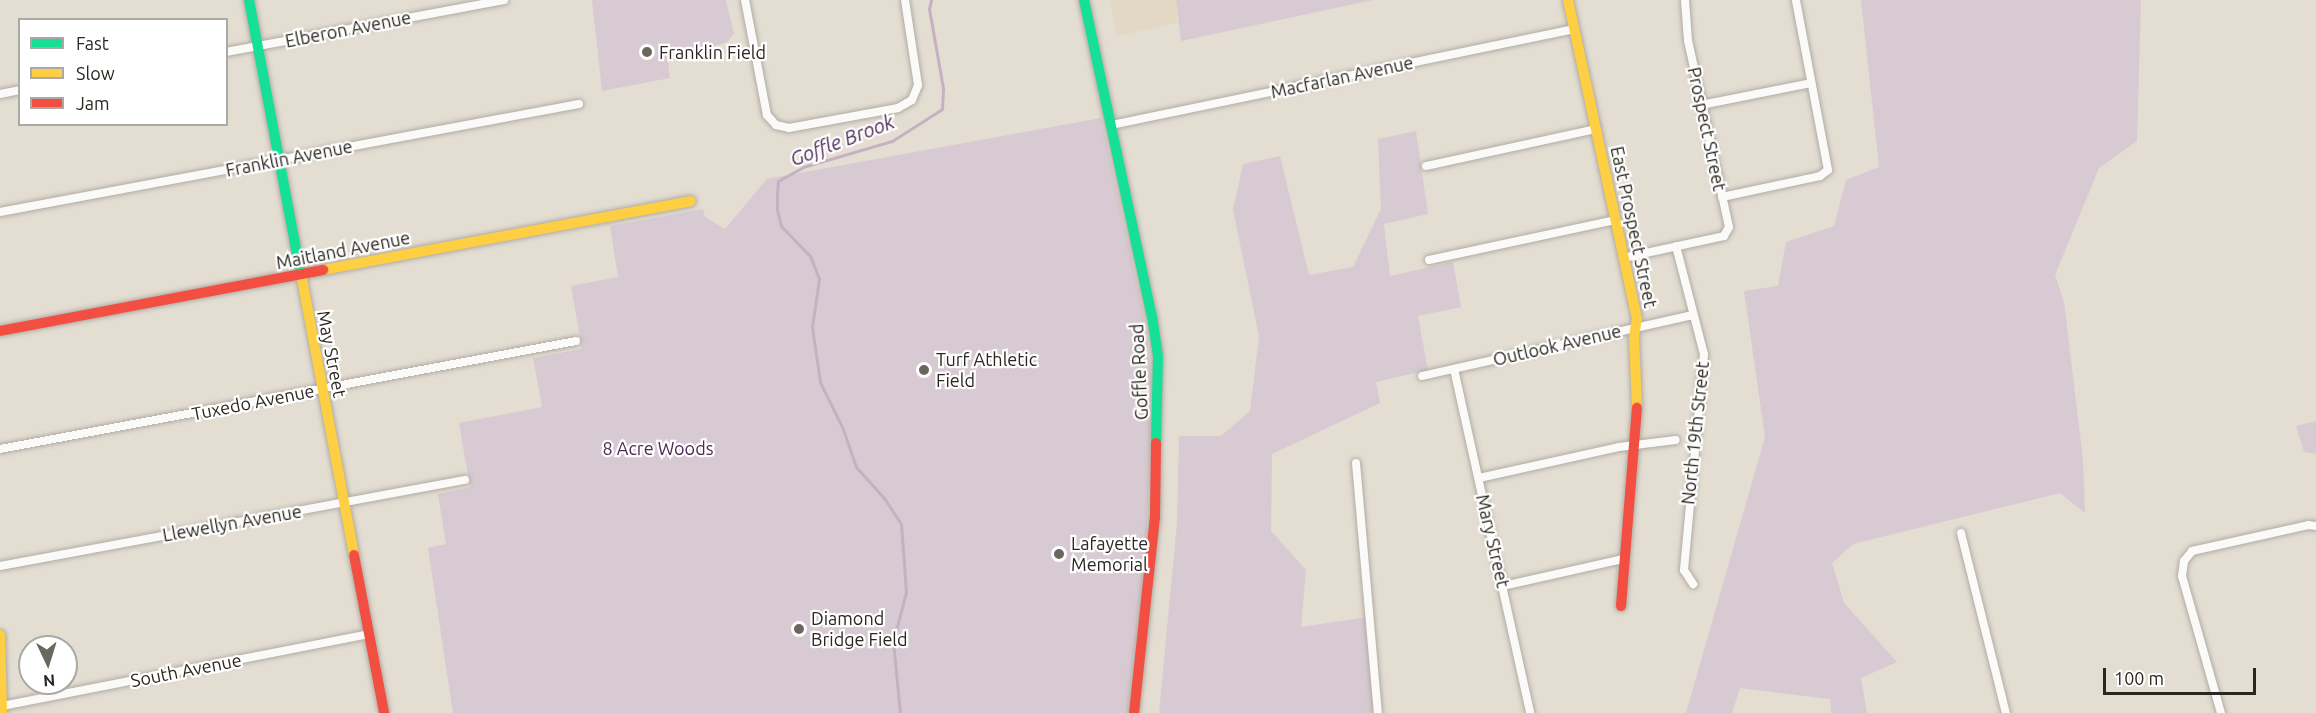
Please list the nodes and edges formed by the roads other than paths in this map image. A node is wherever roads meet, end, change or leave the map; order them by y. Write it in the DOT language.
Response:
graph roads {
  1 [pos="249,0"];
  2 [pos="504,0"];
  3 [pos="745,0"];
  4 [pos="905,0"];
  5 [pos="1084,0"];
  6 [pos="1568,0"];
  7 [pos="1685,0"];
  8 [pos="1796,0"];
  9 [pos="1574,29"];
  10 [pos="257,46"];
  11 [pos="228,52"];
  12 [pos="1811,83"];
  13 [pos="18,90"];
  14 [pos="0,94"];
  15 [pos="579,104"];
  16 [pos="1701,105"];
  17 [pos="1111,125"];
  18 [pos="1595,129"];
  19 [pos="279,160"];
  20 [pos="1426,166"];
  21 [pos="1722,196"];
  22 [pos="691,201"];
  23 [pos="0,212"];
  24 [pos="1615,220"];
  25 [pos="1676,246"];
  26 [pos="1623,258"];
  27 [pos="1429,260"];
  28 [pos="300,274"];
  29 [pos="1692,315"];
  30 [pos="1635,328"];
  31 [pos="0,331"];
  32 [pos="576,341"];
  33 [pos="1454,369"];
  34 [pos="1422,376"];
  35 [pos="321,389"];
  36 [pos="1676,440"];
  37 [pos="1633,446"];
  38 [pos="0,449"];
  39 [pos="1356,463"];
  40 [pos="1479,478"];
  41 [pos="465,480"];
  42 [pos="344,503"];
  43 [pos="2316,526"];
  44 [pos="1961,532"];
  45 [pos="1623,559"];
  46 [pos="0,566"];
  47 [pos="1693,584"];
  48 [pos="1503,586"];
  49 [pos="1621,606"];
  50 [pos="0,634"];
  51 [pos="370,634"];
  52 [pos="2,709"];
  53 [pos="384,713"];
  54 [pos="1134,713"];
  55 [pos="1378,713"];
  56 [pos="1530,713"];
  57 [pos="2006,713"];
  58 [pos="2221,713"];
  1 -- 10 [label="street, May Street"];
  2 -- 10 [label="street, Elberon Avenue"];
  3 -- 4 [label="street"];
  5 -- 17 [label="street, Goffle Road"];
  6 -- 9 [label="street, East Prospect Street"];
  7 -- 16 [label="street, Prospect Street"];
  8 -- 12 [label="street"];
  9 -- 17 [label="street, Macfarlan Avenue"];
  9 -- 18 [label="street, East Prospect Street"];
  10 -- 11 [label="street, Elberon Avenue"];
  10 -- 19 [label="street, May Street"];
  12 -- 16 [label="street"];
  12 -- 21 [label="street"];
  13 -- 14 [label="street"];
  15 -- 19 [label="street, Franklin Avenue"];
  16 -- 21 [label="street, Prospect Street"];
  17 -- 54 [label="street, Goffle Road"];
  18 -- 20 [label="street"];
  18 -- 24 [label="street, East Prospect Street"];
  19 -- 23 [label="street, Franklin Avenue"];
  19 -- 28 [label="street, May Street"];
  21 -- 25 [label="street, Prospect Street"];
  22 -- 28 [label="street, Maitland Avenue"];
  24 -- 26 [label="street, East Prospect Street"];
  24 -- 27 [label="street"];
  25 -- 26 [label="street"];
  25 -- 29 [label="street, North 19th Street"];
  26 -- 30 [label="street, East Prospect Street"];
  28 -- 31 [label="street, Maitland Avenue"];
  28 -- 35 [label="street, May Street"];
  29 -- 30 [label="street, Outlook Avenue"];
  29 -- 47 [label="street, North 19th Street"];
  30 -- 33 [label="street, Outlook Avenue"];
  30 -- 37 [label="street, East Prospect Street"];
  32 -- 35 [label="street, Tuxedo Avenue"];
  33 -- 34 [label="street, Outlook Avenue"];
  33 -- 40 [label="street, Mary Street"];
  35 -- 38 [label="street, Tuxedo Avenue"];
  35 -- 42 [label="street, May Street"];
  36 -- 37 [label="street"];
  37 -- 40 [label="street"];
  37 -- 45 [label="street, East Prospect Street"];
  39 -- 55 [label="street"];
  40 -- 48 [label="street, Mary Street"];
  41 -- 42 [label="street, Llewellyn Avenue"];
  42 -- 46 [label="street, Llewellyn Avenue"];
  42 -- 51 [label="street, May Street"];
  43 -- 58 [label="street"];
  44 -- 57 [label="street"];
  45 -- 48 [label="street"];
  45 -- 49 [label="street, East Prospect Street"];
  48 -- 56 [label="street, Mary Street"];
  50 -- 52 [label="street"];
  51 -- 52 [label="street, South Avenue"];
  51 -- 53 [label="street, May Street"];
}
